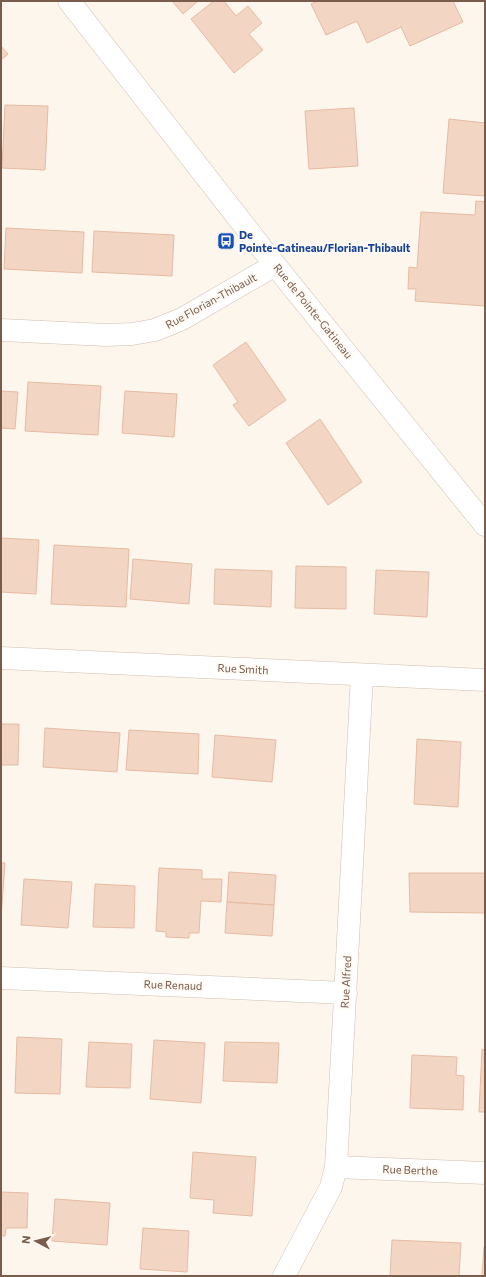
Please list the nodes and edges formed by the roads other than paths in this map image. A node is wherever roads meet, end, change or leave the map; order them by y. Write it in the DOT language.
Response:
graph roads {
  1 [pos="69,1"];
  2 [pos="275,265"];
  3 [pos="1,330"];
  4 [pos="485,525"];
  5 [pos="1,658"];
  6 [pos="362,675"];
  7 [pos="485,680"];
  8 [pos="1,978"];
  9 [pos="346,993"];
  10 [pos="336,1167"];
  11 [pos="485,1173"];
  12 [pos="284,1276"];
  1 -- 2 [label="street, Rue de Pointe-Gatineau"];
  2 -- 3 [label="street, Rue Florian-Thibault"];
  2 -- 4 [label="street, Rue de Pointe-Gatineau"];
  5 -- 6 [label="street, Rue Smith"];
  6 -- 7 [label="street, Rue Smith"];
  6 -- 9 [label="street, Rue Alfred"];
  8 -- 9 [label="street, Rue Renaud"];
  9 -- 10 [label="street, Rue Alfred"];
  10 -- 11 [label="street, Rue Berthe"];
  10 -- 12 [label="street, Rue Alfred"];
}
